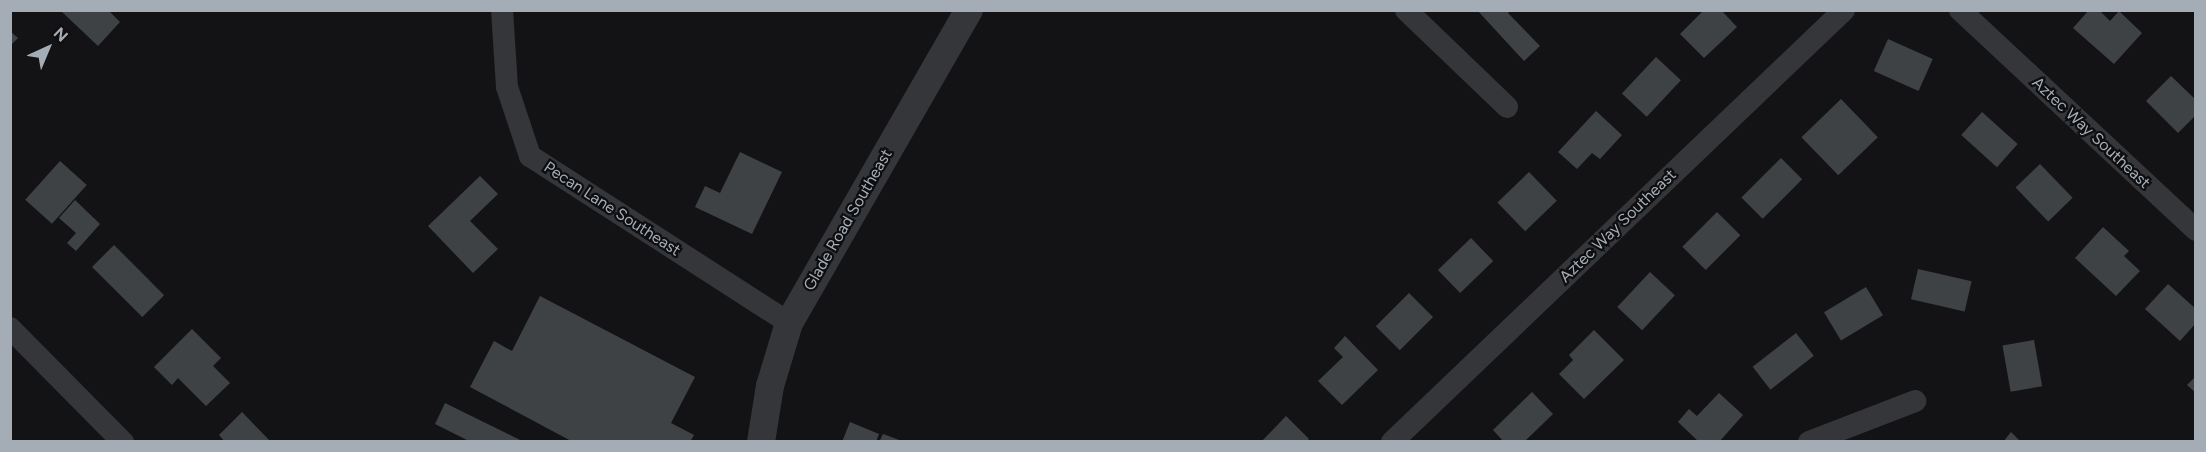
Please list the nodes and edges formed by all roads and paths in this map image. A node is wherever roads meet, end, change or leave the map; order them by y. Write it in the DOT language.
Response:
graph roads {
  1 [pos="502,10"];
  2 [pos="969,10"];
  3 [pos="1406,10"];
  4 [pos="1844,10"];
  5 [pos="1960,10"];
  6 [pos="1507,107"];
  7 [pos="2196,230"];
  8 [pos="789,323"];
  9 [pos="10,328"];
  10 [pos="1915,401"];
  11 [pos="123,441"];
  12 [pos="762,441"];
  13 [pos="1392,441"];
  14 [pos="1809,441"];
  1 -- 8 [label="street, Pecan Lane Southeast"];
  2 -- 8 [label="street, Glade Road Southeast"];
  3 -- 6 [label="street"];
  4 -- 13 [label="street, Aztec Way Southeast"];
  5 -- 7 [label="street, Aztec Way Southeast"];
  8 -- 12 [label="street, Glade Road Southeast"];
  9 -- 11 [label="street"];
  10 -- 14 [label="street"];
}
